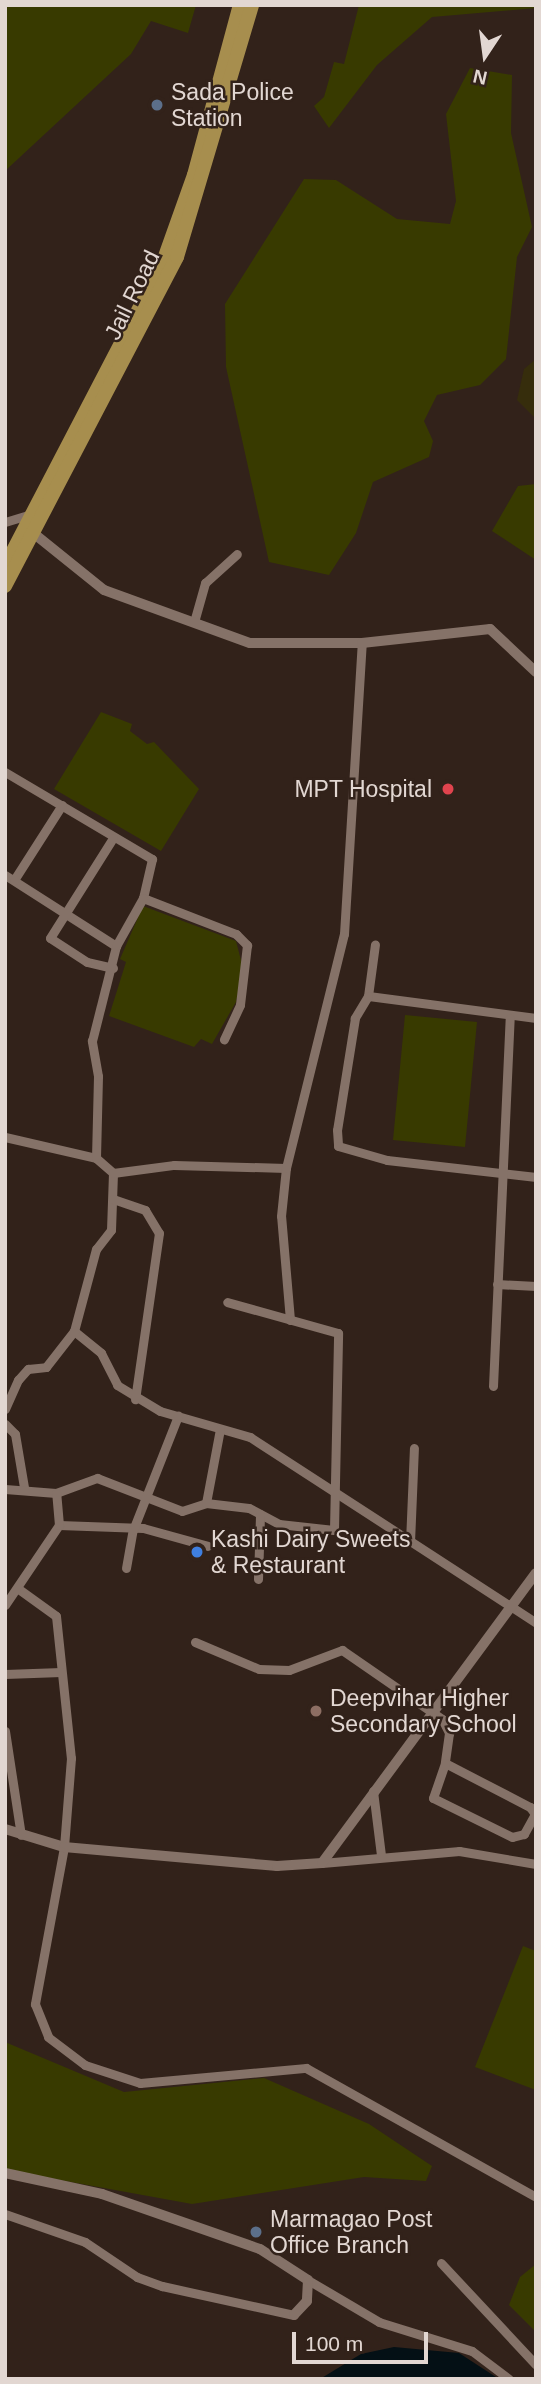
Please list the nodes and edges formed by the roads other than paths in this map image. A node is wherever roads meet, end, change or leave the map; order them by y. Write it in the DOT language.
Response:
graph roads {
  1 [pos="240,5"];
  2 [pos="252,5"];
  3 [pos="41,514"];
  4 [pos="5,522"];
  5 [pos="32,531"];
  6 [pos="237,554"];
  7 [pos="5,566"];
  8 [pos="5,586"];
  9 [pos="194,622"];
  10 [pos="362,643"];
  11 [pos="536,672"];
  12 [pos="7,776"];
  13 [pos="62,805"];
  14 [pos="113,838"];
  15 [pos="10,878"];
  16 [pos="143,898"];
  17 [pos="64,912"];
  18 [pos="375,944"];
  19 [pos="116,946"];
  20 [pos="113,968"];
  21 [pos="368,996"];
  22 [pos="510,1018"];
  23 [pos="536,1018"];
  24 [pos="224,1040"];
  25 [pos="5,1137"];
  26 [pos="96,1158"];
  27 [pos="286,1168"];
  28 [pos="113,1173"];
  29 [pos="501,1175"];
  30 [pos="536,1177"];
  31 [pos="113,1199"];
  32 [pos="498,1284"];
  33 [pos="536,1286"];
  34 [pos="227,1302"];
  35 [pos="290,1320"];
  36 [pos="75,1331"];
  37 [pos="493,1386"];
  38 [pos="135,1399"];
  39 [pos="5,1409"];
  40 [pos="178,1416"];
  41 [pos="5,1424"];
  42 [pos="220,1429"];
  43 [pos="414,1448"];
  44 [pos="24,1487"];
  45 [pos="5,1489"];
  46 [pos="332,1492"];
  47 [pos="56,1493"];
  48 [pos="146,1500"];
  49 [pos="206,1503"];
  50 [pos="260,1514"];
  51 [pos="59,1525"];
  52 [pos="132,1530"];
  53 [pos="410,1542"];
  54 [pos="208,1546"];
  55 [pos="126,1568"];
  56 [pos="536,1573"];
  57 [pos="258,1579"];
  58 [pos="20,1590"];
  59 [pos="5,1605"];
  60 [pos="510,1610"];
  61 [pos="536,1623"];
  62 [pos="195,1642"];
  63 [pos="61,1672"];
  64 [pos="5,1674"];
  65 [pos="432,1711"];
  66 [pos="5,1731"];
  67 [pos="445,1763"];
  68 [pos="373,1787"];
  69 [pos="5,1829"];
  70 [pos="21,1835"];
  71 [pos="64,1847"];
  72 [pos="381,1855"];
  73 [pos="322,1863"];
  74 [pos="536,1864"];
  75 [pos="5,2173"];
  76 [pos="536,2197"];
  77 [pos="5,2214"];
  78 [pos="442,2263"];
  79 [pos="308,2280"];
  80 [pos="294,2315"];
  81 [pos="536,2365"];
  82 [pos="509,2379"];
  1 -- 3 [label="main road, Jail Road"];
  2 -- 3 [label="main road, Jail Road"];
  3 -- 4 [label="street"];
  3 -- 5 [label="main road, Jail Road"];
  5 -- 7 [label="main road, Jail Road"];
  5 -- 8 [label="main road, Jail Road"];
  5 -- 9 [label="street"];
  6 -- 9 [label="street"];
  9 -- 10 [label="street"];
  10 -- 11 [label="street"];
  10 -- 27 [label="street"];
  12 -- 13 [label="street"];
  13 -- 14 [label="street"];
  13 -- 15 [label="street"];
  14 -- 16 [label="street"];
  14 -- 17 [label="street"];
  15 -- 17 [label="street"];
  16 -- 19 [label="street"];
  16 -- 24 [label="street"];
  17 -- 19 [label="street"];
  17 -- 20 [label="street"];
  18 -- 21 [label="street"];
  19 -- 20 [label="street"];
  20 -- 26 [label="street"];
  21 -- 22 [label="street"];
  21 -- 29 [label="street"];
  22 -- 23 [label="street"];
  22 -- 29 [label="street"];
  25 -- 26 [label="street"];
  26 -- 28 [label="street"];
  27 -- 28 [label="street"];
  27 -- 35 [label="street"];
  28 -- 31 [label="street"];
  29 -- 30 [label="street"];
  29 -- 32 [label="street"];
  31 -- 36 [label="street"];
  31 -- 38 [label="street"];
  32 -- 33 [label="street"];
  32 -- 37 [label="street"];
  34 -- 35 [label="street"];
  35 -- 46 [label="street"];
  36 -- 38 [label="street"];
  36 -- 39 [label="street"];
  38 -- 40 [label="street"];
  40 -- 42 [label="street"];
  40 -- 48 [label="street"];
  41 -- 44 [label="street"];
  42 -- 46 [label="street"];
  42 -- 49 [label="street"];
  43 -- 53 [label="street"];
  44 -- 45 [label="street"];
  44 -- 47 [label="street"];
  46 -- 50 [label="street"];
  46 -- 53 [label="street"];
  47 -- 48 [label="street"];
  47 -- 51 [label="street"];
  48 -- 49 [label="street"];
  48 -- 52 [label="street"];
  49 -- 50 [label="street"];
  50 -- 57 [label="street"];
  51 -- 52 [label="street"];
  51 -- 58 [label="street"];
  52 -- 54 [label="street"];
  52 -- 55 [label="street"];
  53 -- 60 [label="street"];
  56 -- 60 [label="street"];
  58 -- 59 [label="street"];
  58 -- 63 [label="street"];
  60 -- 61 [label="street"];
  60 -- 65 [label="street"];
  62 -- 65 [label="street"];
  63 -- 64 [label="street"];
  63 -- 71 [label="street"];
  65 -- 67 [label="street"];
  65 -- 68 [label="street"];
  66 -- 70 [label="street"];
  67 -- 67 [label="street"];
  68 -- 72 [label="street"];
  68 -- 73 [label="street"];
  69 -- 70 [label="street"];
  70 -- 71 [label="street"];
  71 -- 73 [label="street"];
  71 -- 76 [label="street"];
  72 -- 73 [label="street"];
  72 -- 74 [label="street"];
  75 -- 79 [label="street"];
  77 -- 80 [label="street"];
  78 -- 81 [label="street"];
  79 -- 80 [label="street"];
  79 -- 82 [label="street"];
}
